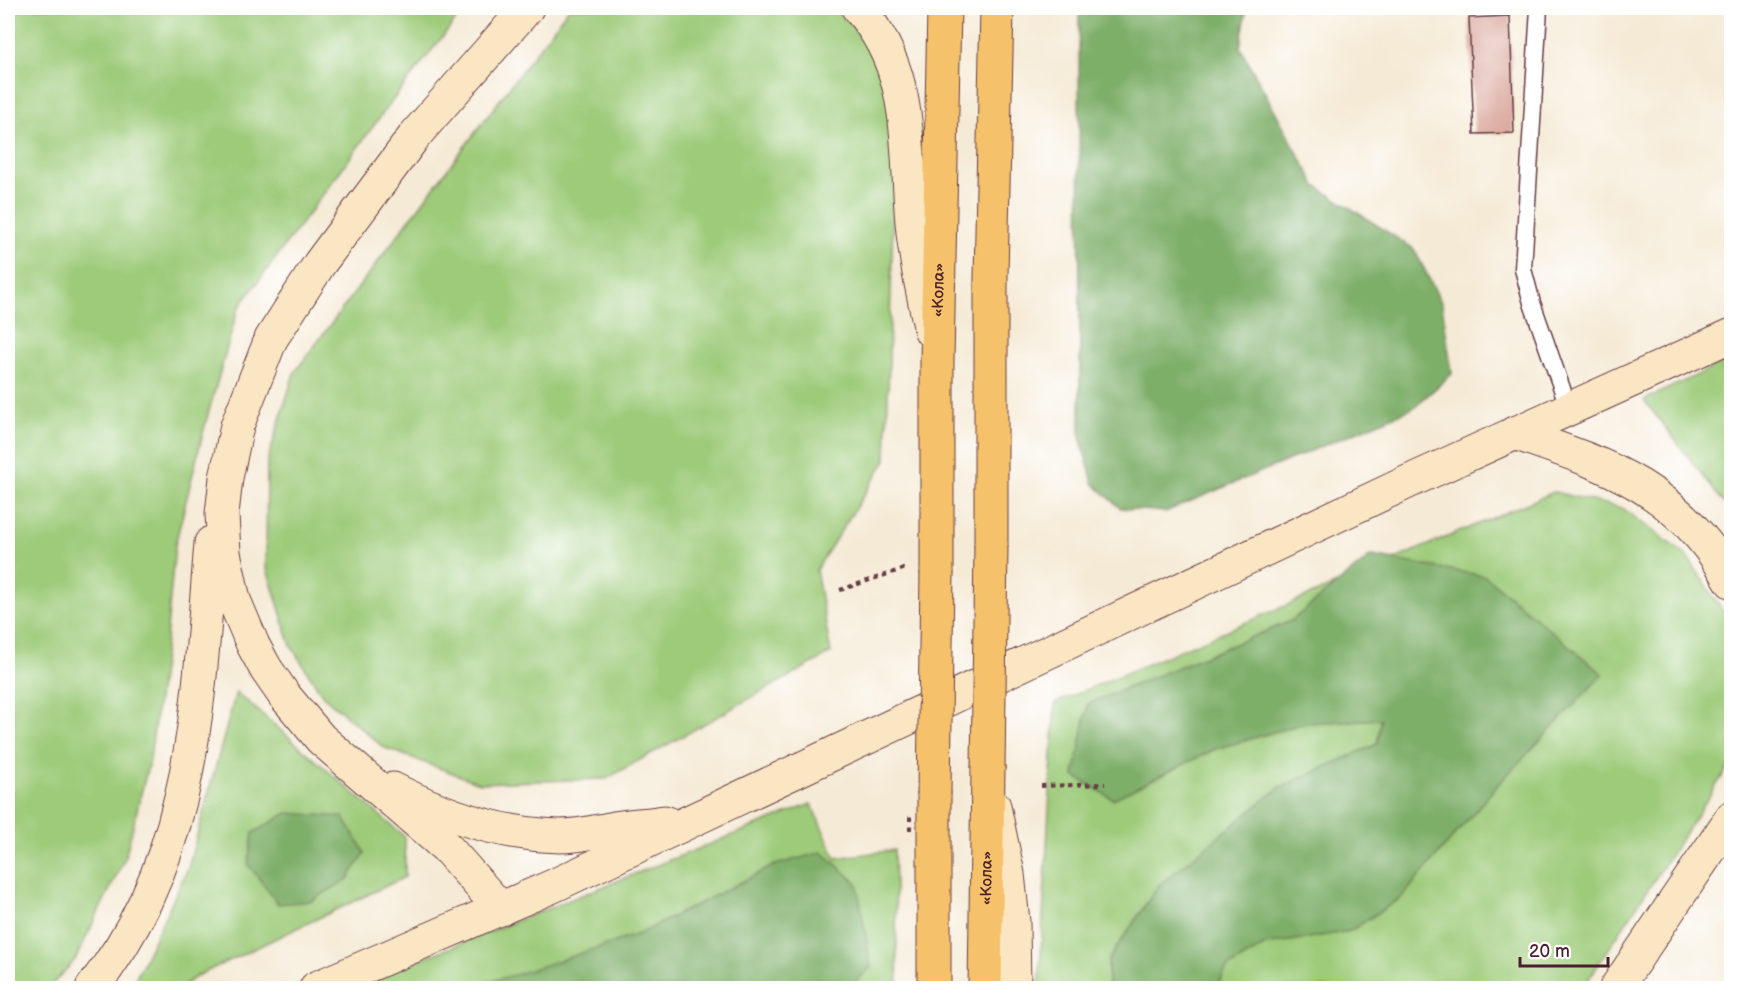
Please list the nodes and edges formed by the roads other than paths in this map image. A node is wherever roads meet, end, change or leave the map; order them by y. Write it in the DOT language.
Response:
graph roads {
  1 [pos="514,8"];
  2 [pos="527,8"];
  3 [pos="858,8"];
  4 [pos="944,8"];
  5 [pos="997,8"];
  6 [pos="1539,8"];
  7 [pos="456,90"];
  8 [pos="1731,335"];
  9 [pos="937,361"];
  10 [pos="256,375"];
  11 [pos="1569,409"];
  12 [pos="1514,433"];
  13 [pos="1731,582"];
  14 [pos="988,769"];
  15 [pos="360,773"];
  16 [pos="1731,817"];
  17 [pos="694,818"];
  18 [pos="501,909"];
  19 [pos="93,988"];
  20 [pos="316,988"];
  21 [pos="934,988"];
  22 [pos="985,988"];
  23 [pos="1014,988"];
  24 [pos="1616,988"];
  1 -- 7 [label="main road"];
  2 -- 7 [label="main road"];
  3 -- 9 [label="main road"];
  4 -- 9 [label="highway, «Кола»"];
  5 -- 14 [label="highway, «Кола», bridge"];
  6 -- 11 [label="lane"];
  7 -- 10 [label="main road"];
  8 -- 11 [label="main road"];
  9 -- 21 [label="highway, «Кола», bridge"];
  10 -- 15 [label="main road"];
  10 -- 19 [label="main road"];
  11 -- 12 [label="main road"];
  12 -- 13 [label="main road"];
  12 -- 17 [label="main road"];
  14 -- 22 [label="highway, «Кола»"];
  14 -- 23 [label="main road"];
  15 -- 17 [label="main road"];
  15 -- 18 [label="main road"];
  16 -- 24 [label="main road"];
  17 -- 18 [label="main road"];
  18 -- 20 [label="main road"];
}
